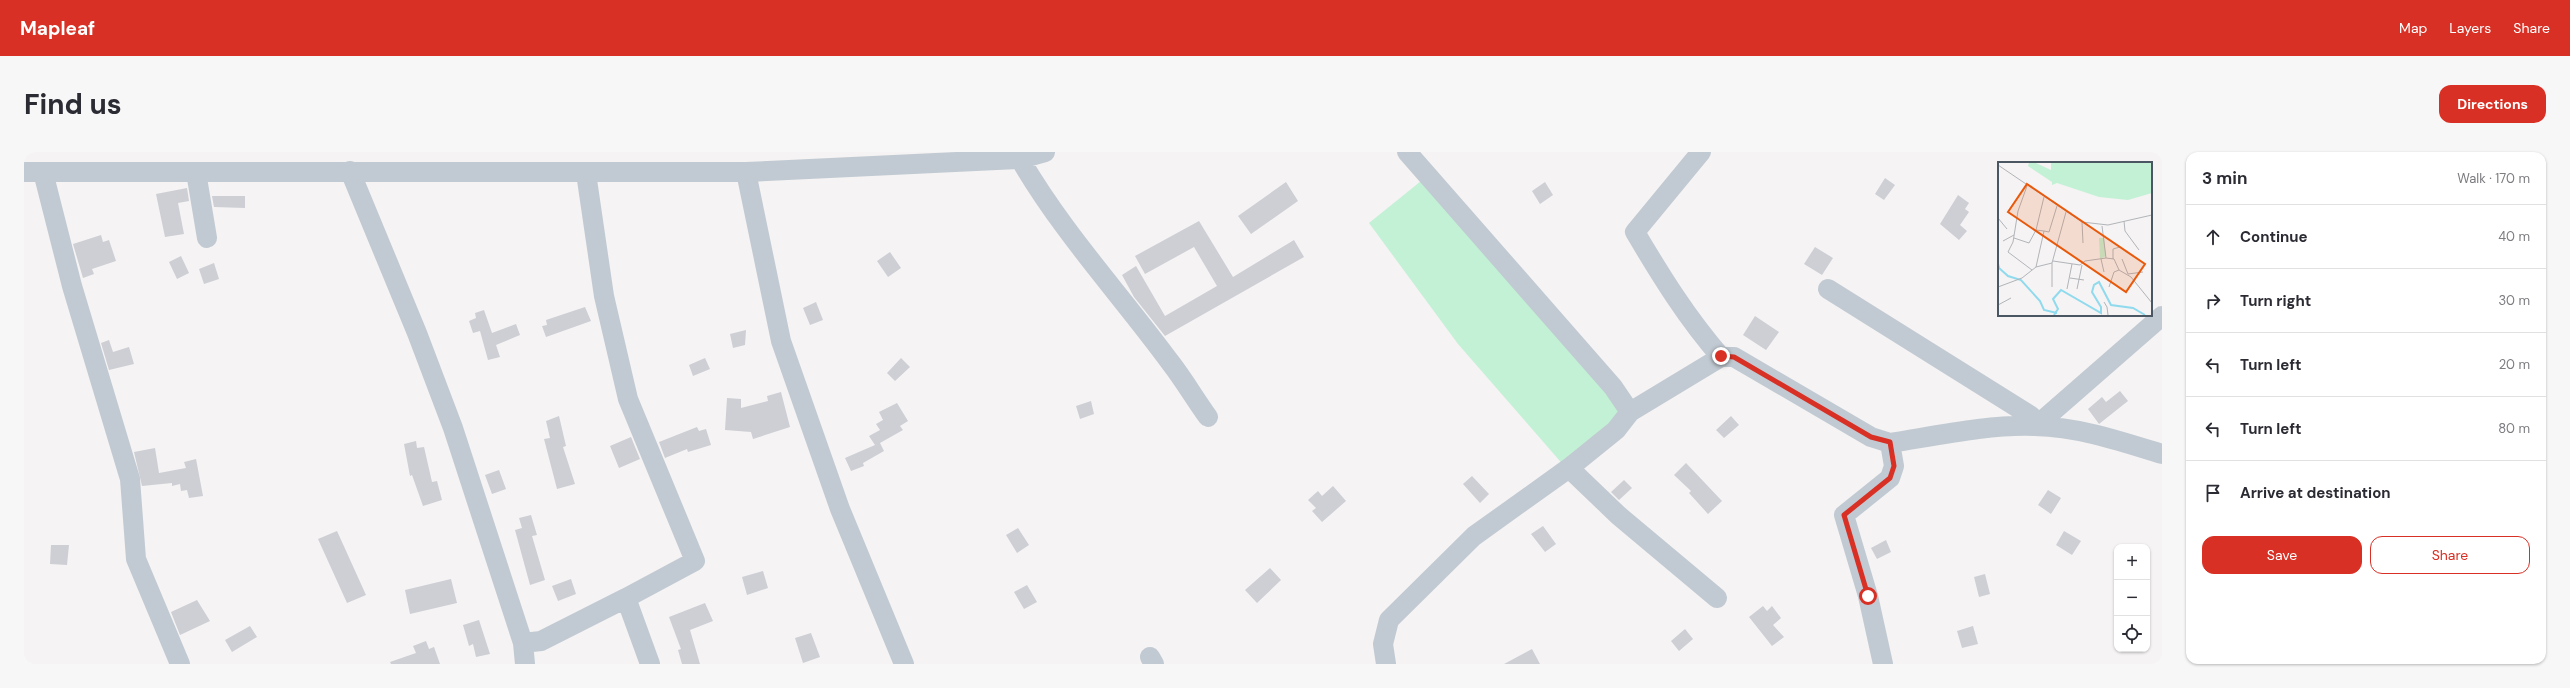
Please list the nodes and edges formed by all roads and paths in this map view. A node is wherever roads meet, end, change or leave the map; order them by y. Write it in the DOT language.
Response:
graph roads {
  1 [pos="1045,152"];
  2 [pos="1407,152"];
  3 [pos="1701,152"];
  4 [pos="1020,159"];
  5 [pos="34,172"];
  6 [pos="196,172"];
  7 [pos="350,172"];
  8 [pos="746,172"];
  9 [pos="586,174"];
  10 [pos="207,238"];
  11 [pos="1828,289"];
  12 [pos="2162,316"];
  13 [pos="1721,356"];
  14 [pos="1630,412"];
  15 [pos="1208,417"];
  16 [pos="2036,426"];
  17 [pos="1890,442"];
  18 [pos="2162,454"];
  19 [pos="1569,468"];
  20 [pos="626,598"];
  21 [pos="1717,598"];
  22 [pos="523,643"];
  23 [pos="180,664"];
  24 [pos="525,664"];
  25 [pos="650,664"];
  26 [pos="904,664"];
  27 [pos="1386,664"];
  28 [pos="1883,664"];
  1 -- 4 [label="street"];
  2 -- 14 [label="street"];
  3 -- 13 [label="street"];
  4 -- 8 [label="street"];
  4 -- 15 [label="street"];
  5 -- 6 [label="street"];
  5 -- 23 [label="street"];
  6 -- 7 [label="street"];
  6 -- 10 [label="street"];
  7 -- 9 [label="street"];
  7 -- 22 [label="street"];
  8 -- 9 [label="street"];
  8 -- 26 [label="street"];
  9 -- 20 [label="street"];
  11 -- 16 [label="street"];
  12 -- 16 [label="street"];
  13 -- 14 [label="street"];
  13 -- 17 [label="street"];
  14 -- 19 [label="street"];
  16 -- 17 [label="street"];
  16 -- 18 [label="street"];
  17 -- 28 [label="street"];
  19 -- 21 [label="street"];
  19 -- 27 [label="street"];
  20 -- 22 [label="street"];
  20 -- 25 [label="street"];
  22 -- 24 [label="street"];
}
